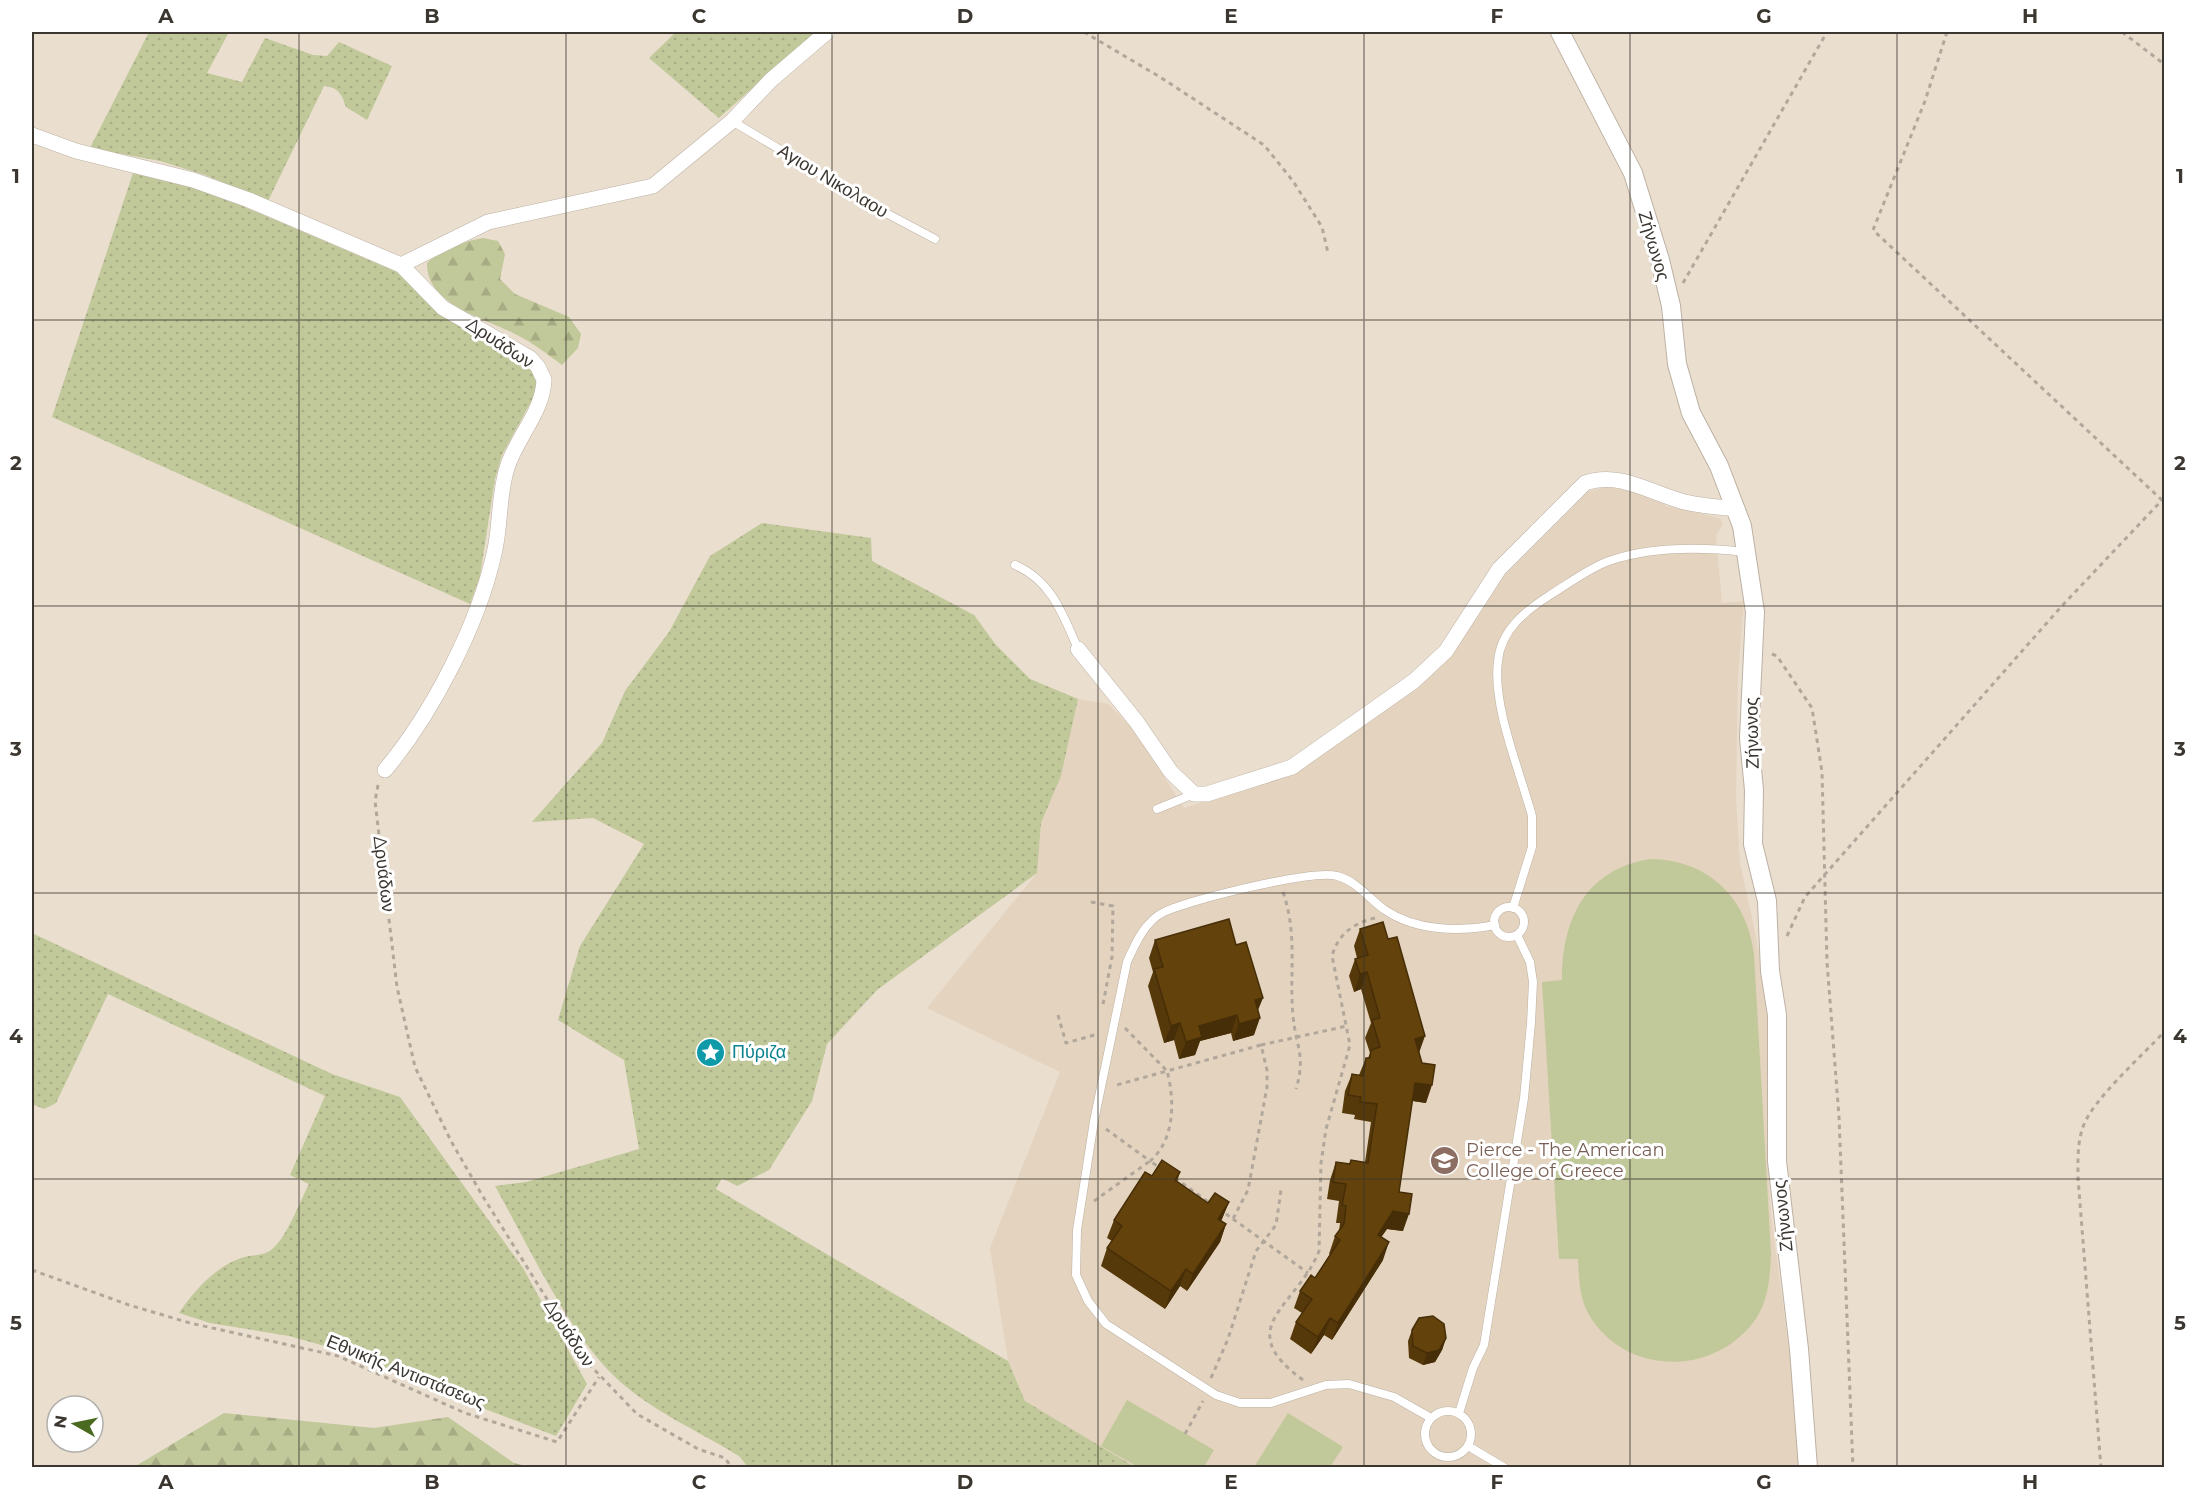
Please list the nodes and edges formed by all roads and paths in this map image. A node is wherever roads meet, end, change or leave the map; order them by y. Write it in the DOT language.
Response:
graph roads {
  1 [pos="827,32"];
  2 [pos="1084,32"];
  3 [pos="1560,32"];
  4 [pos="1827,32"];
  5 [pos="1947,32"];
  6 [pos="2122,32"];
  7 [pos="2164,64"];
  8 [pos="732,121"];
  9 [pos="32,135"];
  10 [pos="935,239"];
  11 [pos="1328,253"];
  12 [pos="401,265"];
  13 [pos="1671,306"];
  14 [pos="2164,500"];
  15 [pos="1737,508"];
  16 [pos="1745,552"];
  17 [pos="1015,565"];
  18 [pos="1753,644"];
  19 [pos="1078,649"];
  20 [pos="385,770"];
  21 [pos="1194,794"];
  22 [pos="1157,808"];
  23 [pos="1825,874"];
  24 [pos="1279,880"];
  25 [pos="1092,902"];
  26 [pos="1514,908"];
  27 [pos="1397,916"];
  28 [pos="1495,925"];
  29 [pos="1517,935"];
  30 [pos="1785,939"];
  31 [pos="1103,1005"];
  32 [pos="1058,1015"];
  33 [pos="1101,1015"];
  34 [pos="1114,1016"];
  35 [pos="1100,1025"];
  36 [pos="1347,1026"];
  37 [pos="2164,1032"];
  38 [pos="1297,1037"];
  39 [pos="1261,1045"];
  40 [pos="1167,1071"];
  41 [pos="1100,1089"];
  42 [pos="1296,1089"];
  43 [pos="1094,1121"];
  44 [pos="1150,1161"];
  45 [pos="1281,1190"];
  46 [pos="1080,1210"];
  47 [pos="1233,1219"];
  48 [pos="1264,1241"];
  49 [pos="32,1270"];
  50 [pos="1308,1273"];
  51 [pos="599,1377"];
  52 [pos="1207,1389"];
  53 [pos="1314,1389"];
  54 [pos="1459,1413"];
  55 [pos="1431,1418"];
  56 [pos="1185,1434"];
  57 [pos="1468,1446"];
  58 [pos="732,1467"];
  59 [pos="1505,1467"];
  60 [pos="1808,1467"];
  61 [pos="1853,1467"];
  62 [pos="2102,1467"];
  1 -- 8 [label="street"];
  2 -- 11 [label="path"];
  3 -- 13 [label="street, Ζήνωνος"];
  4 -- 13 [label="path"];
  5 -- 14 [label="path"];
  6 -- 7 [label="path"];
  8 -- 10 [label="lane, Αγιου Νικολαου"];
  8 -- 12 [label="street"];
  9 -- 12 [label="street"];
  12 -- 20 [label="street, Δρυάδων"];
  13 -- 15 [label="street, Ζήνωνος"];
  14 -- 23 [label="path"];
  15 -- 16 [label="street, Ζήνωνος"];
  15 -- 21 [label="street"];
  16 -- 18 [label="street, Ζήνωνος"];
  16 -- 26 [label="lane"];
  17 -- 19 [label="lane"];
  18 -- 23 [label="path"];
  18 -- 60 [label="street, Ζήνωνος"];
  19 -- 21 [label="street"];
  20 -- 51 [label="path, Δρυάδων"];
  21 -- 22 [label="lane"];
  23 -- 30 [label="path"];
  23 -- 61 [label="path"];
  24 -- 27 [label="lane"];
  24 -- 34 [label="lane"];
  24 -- 38 [label="path"];
  25 -- 31 [label="path"];
  26 -- 28 [label="lane"];
  26 -- 29 [label="lane"];
  27 -- 28 [label="lane"];
  27 -- 36 [label="path"];
  28 -- 29 [label="lane"];
  29 -- 54 [label="lane"];
  31 -- 33 [label="path"];
  31 -- 34 [label="path"];
  32 -- 35 [label="path"];
  34 -- 40 [label="path"];
  34 -- 41 [label="lane"];
  36 -- 38 [label="path"];
  36 -- 50 [label="path"];
  37 -- 62 [label="path"];
  38 -- 39 [label="path"];
  38 -- 42 [label="path"];
  39 -- 40 [label="path"];
  39 -- 47 [label="path"];
  40 -- 41 [label="path"];
  40 -- 44 [label="path"];
  41 -- 43 [label="lane"];
  43 -- 44 [label="path"];
  43 -- 46 [label="lane"];
  44 -- 46 [label="path"];
  44 -- 47 [label="path"];
  45 -- 48 [label="path"];
  46 -- 52 [label="lane"];
  47 -- 48 [label="path"];
  48 -- 50 [label="path"];
  48 -- 52 [label="path"];
  49 -- 51 [label="path, Εθνικής Αντιστάσεως"];
  50 -- 53 [label="path"];
  51 -- 58 [label="path, Δρυάδων"];
  52 -- 53 [label="lane"];
  52 -- 56 [label="path"];
  53 -- 55 [label="lane"];
  54 -- 55 [label="lane"];
  54 -- 57 [label="lane"];
  55 -- 57 [label="lane"];
  57 -- 59 [label="lane"];
}
